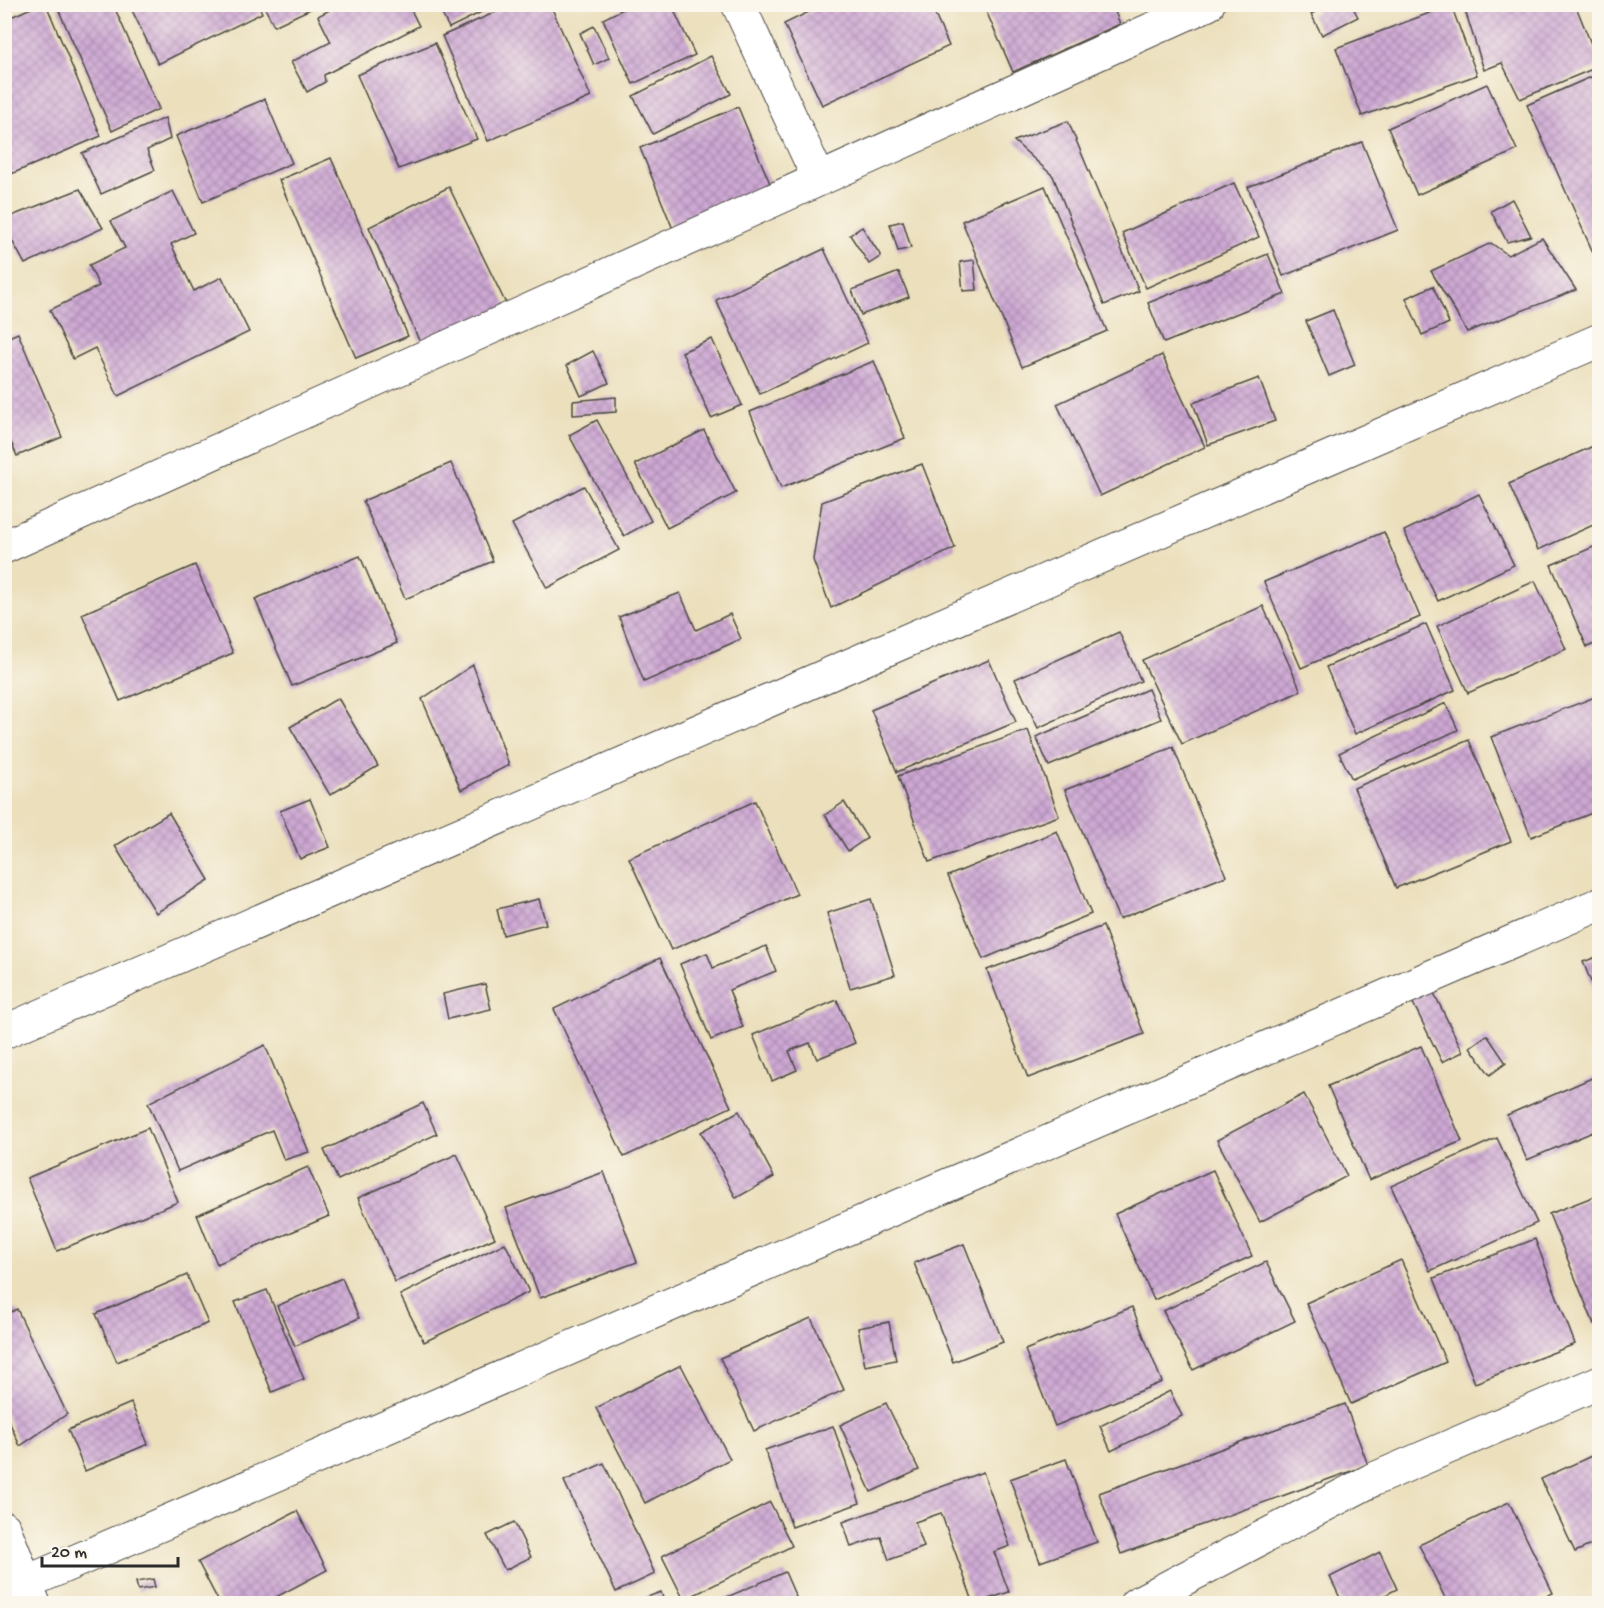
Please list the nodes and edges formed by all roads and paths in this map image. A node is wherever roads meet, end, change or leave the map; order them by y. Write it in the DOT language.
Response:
graph roads {
  1 [pos="738,4"];
  2 [pos="1208,4"];
  3 [pos="819,179"];
  4 [pos="1599,340"];
  5 [pos="4,547"];
  6 [pos="1599,904"];
  7 [pos="4,1032"];
  8 [pos="1599,1382"];
  9 [pos="4,1528"];
  10 [pos="22,1593"];
  11 [pos="1136,1604"];
  1 -- 3 [label="street"];
  2 -- 3 [label="street"];
  3 -- 5 [label="street"];
  4 -- 7 [label="street"];
  6 -- 10 [label="street"];
  8 -- 11 [label="street"];
  9 -- 10 [label="street"];
}
